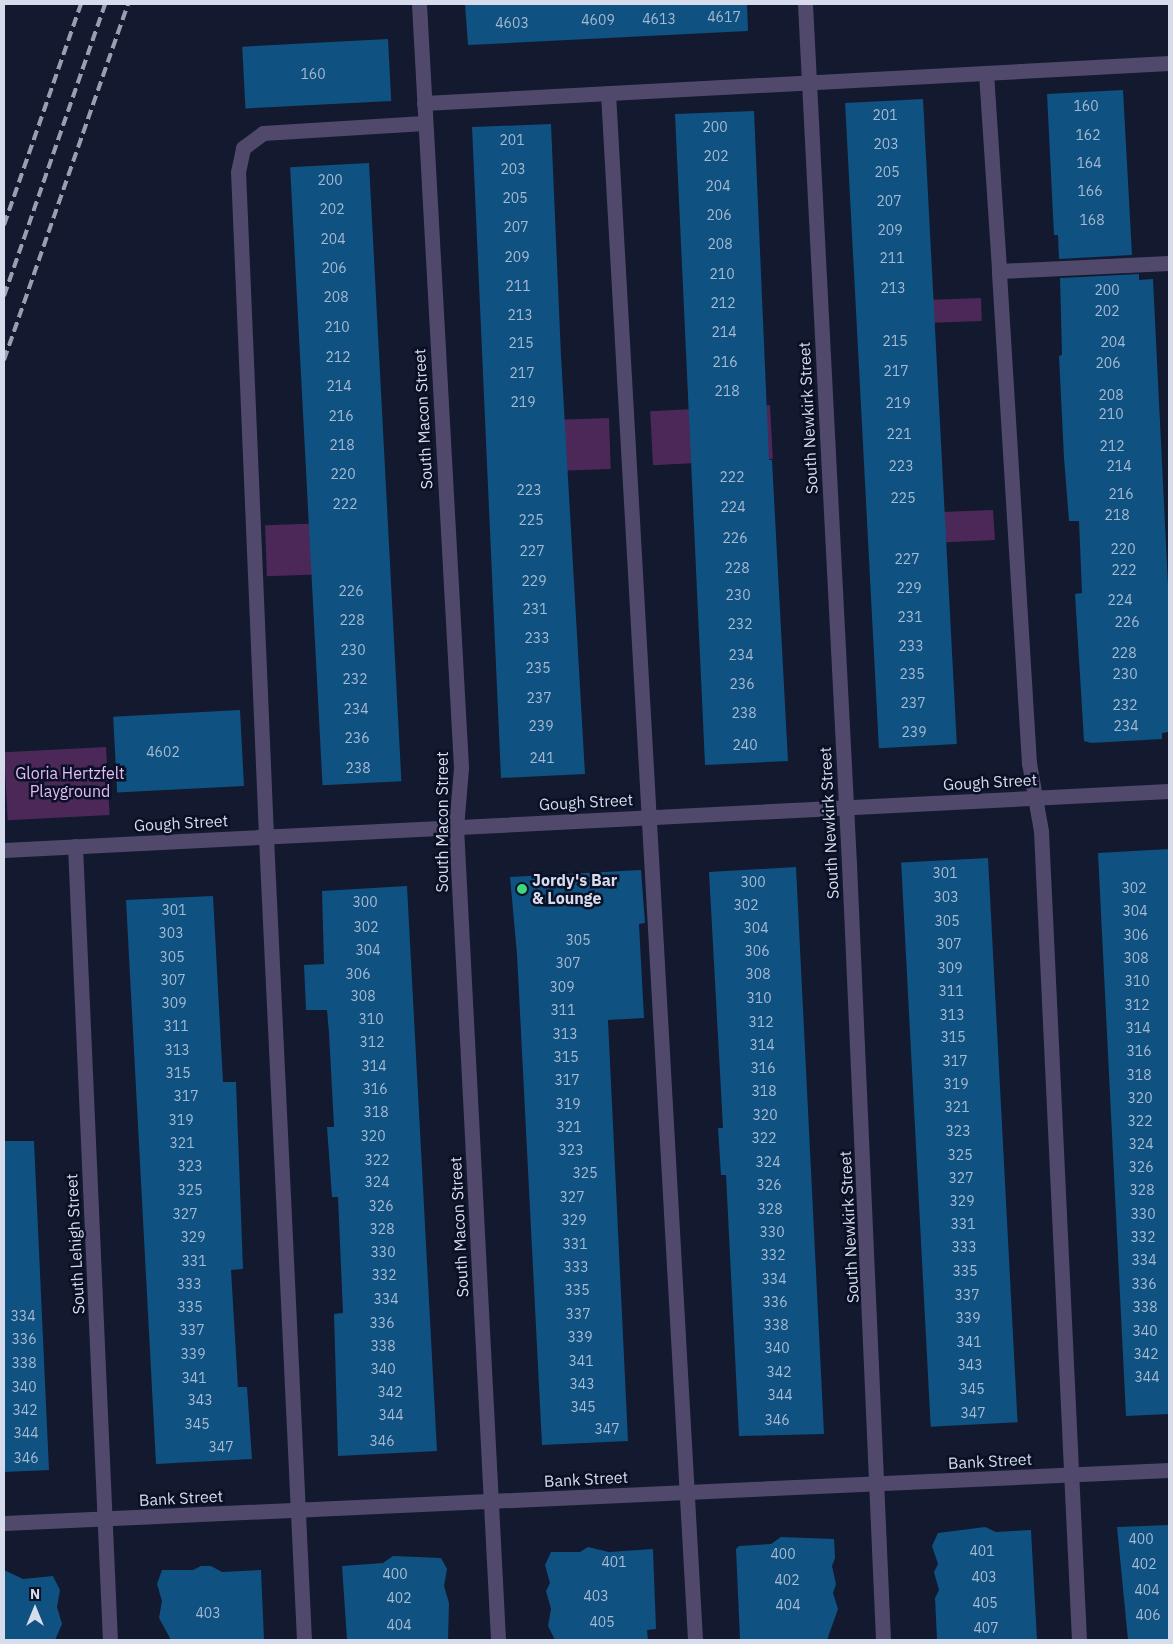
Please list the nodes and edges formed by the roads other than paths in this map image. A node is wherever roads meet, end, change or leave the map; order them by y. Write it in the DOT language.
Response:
graph roads {
  1 [pos="419,4"];
  2 [pos="805,4"];
  3 [pos="1169,63"];
  4 [pos="986,73"];
  5 [pos="810,82"];
  6 [pos="608,93"];
  7 [pos="424,102"];
  8 [pos="424,123"];
  9 [pos="1169,264"];
  10 [pos="999,271"];
  11 [pos="1169,791"];
  12 [pos="1037,798"];
  13 [pos="845,807"];
  14 [pos="648,817"];
  15 [pos="456,827"];
  16 [pos="266,836"];
  17 [pos="75,846"];
  18 [pos="4,850"];
  19 [pos="1169,1470"];
  20 [pos="1071,1475"];
  21 [pos="878,1484"];
  22 [pos="688,1492"];
  23 [pos="490,1501"];
  24 [pos="300,1509"];
  25 [pos="104,1519"];
  26 [pos="4,1523"];
  27 [pos="110,1640"];
  28 [pos="304,1640"];
  29 [pos="498,1640"];
  30 [pos="695,1640"];
  31 [pos="882,1640"];
  32 [pos="1079,1640"];
  1 -- 7 [label="street, South Macon Street"];
  2 -- 5 [label="street, South Newkirk Street"];
  3 -- 4 [label="street"];
  4 -- 5 [label="street"];
  4 -- 10 [label="street"];
  5 -- 6 [label="street"];
  5 -- 13 [label="street, South Newkirk Street"];
  6 -- 7 [label="street"];
  6 -- 14 [label="street"];
  7 -- 8 [label="street, South Macon Street"];
  8 -- 15 [label="street, South Macon Street"];
  8 -- 16 [label="street"];
  9 -- 10 [label="street"];
  10 -- 12 [label="street"];
  11 -- 12 [label="street, Gough Street"];
  12 -- 13 [label="street, Gough Street"];
  12 -- 20 [label="street"];
  13 -- 14 [label="street, Gough Street"];
  13 -- 21 [label="street, South Newkirk Street"];
  14 -- 15 [label="street, Gough Street"];
  14 -- 22 [label="street"];
  15 -- 16 [label="street, Gough Street"];
  15 -- 23 [label="street, South Macon Street"];
  16 -- 17 [label="street, Gough Street"];
  16 -- 24 [label="street"];
  17 -- 18 [label="street, Gough Street"];
  17 -- 25 [label="street, South Lehigh Street"];
  19 -- 20 [label="street, Bank Street"];
  20 -- 21 [label="street, Bank Street"];
  20 -- 32 [label="street"];
  21 -- 22 [label="street, Bank Street"];
  21 -- 31 [label="street, South Newkirk Street"];
  22 -- 23 [label="street, Bank Street"];
  22 -- 30 [label="street"];
  23 -- 24 [label="street, Bank Street"];
  23 -- 29 [label="street, South Macon Street"];
  24 -- 25 [label="street, Bank Street"];
  24 -- 28 [label="street"];
  25 -- 26 [label="street, Bank Street"];
  25 -- 27 [label="street, South Lehigh Street"];
}
